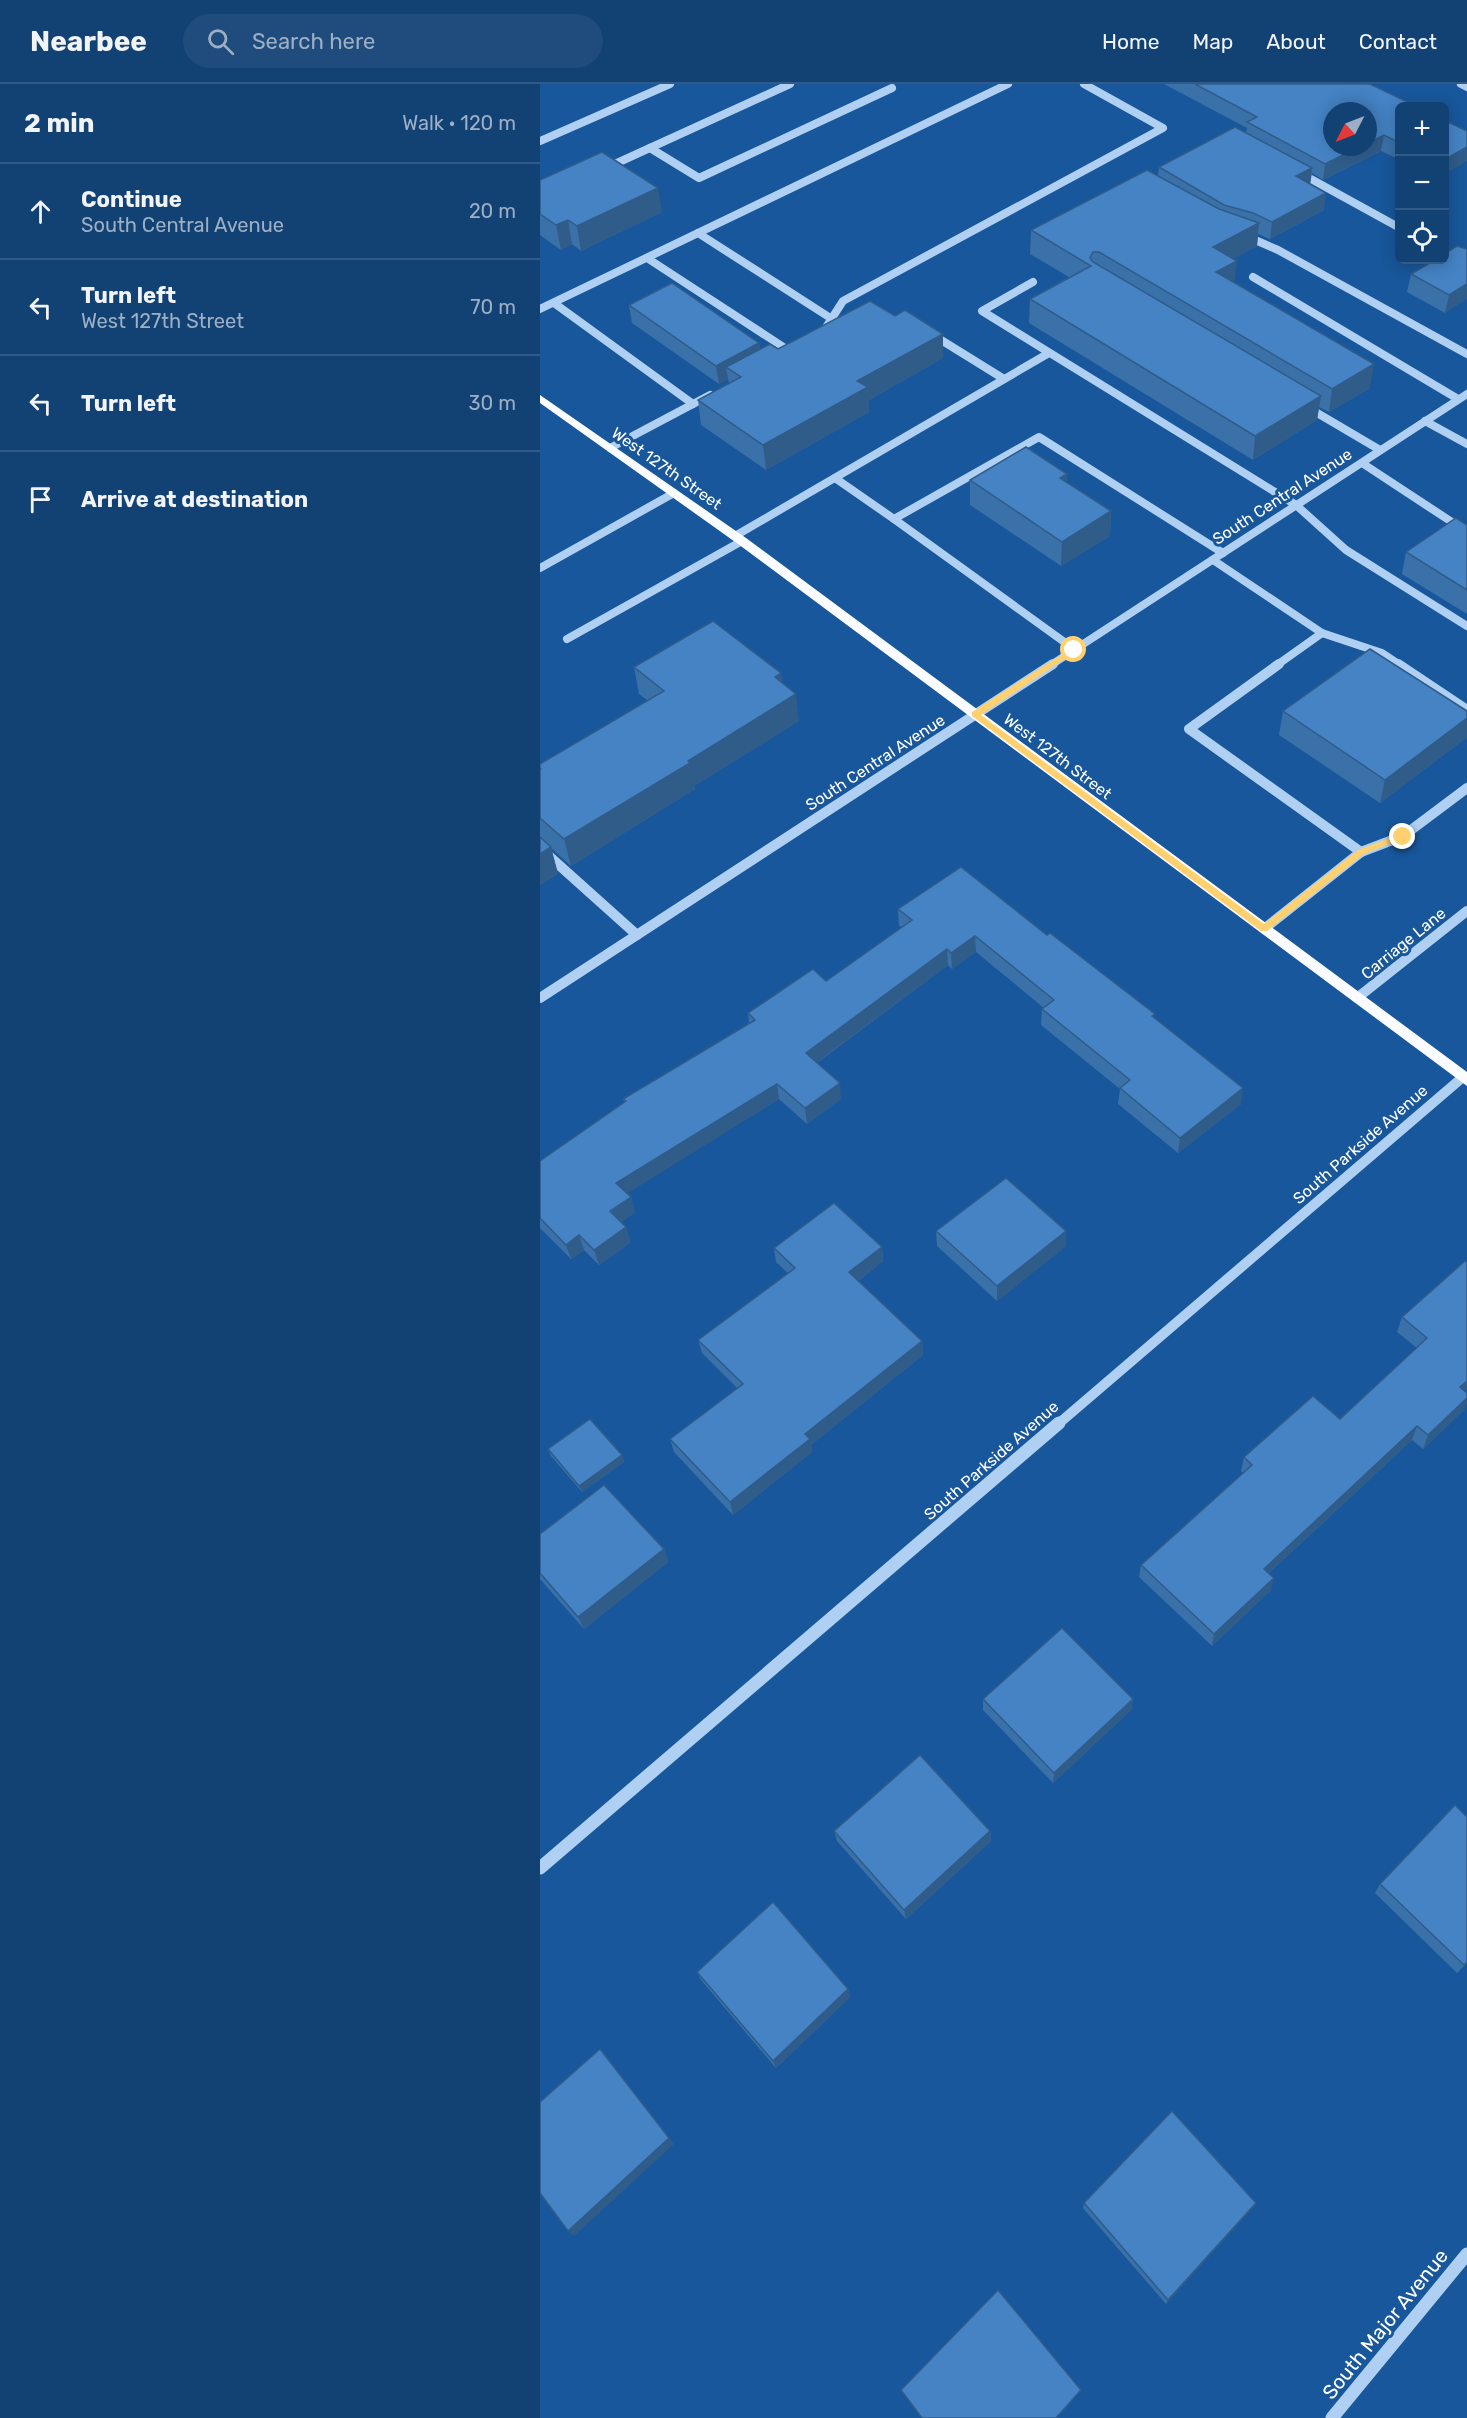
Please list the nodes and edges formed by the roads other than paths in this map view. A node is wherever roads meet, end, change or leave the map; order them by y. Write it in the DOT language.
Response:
graph roads {
  1 [pos="670,84"];
  2 [pos="790,84"];
  3 [pos="885,84"];
  4 [pos="1008,84"];
  5 [pos="1084,84"];
  6 [pos="1461,84"];
  7 [pos="1467,87"];
  8 [pos="540,141"];
  9 [pos="650,148"];
  10 [pos="1290,168"];
  11 [pos="600,170"];
  12 [pos="1395,225"];
  13 [pos="698,233"];
  14 [pos="1239,233"];
  15 [pos="647,258"];
  16 [pos="1252,277"];
  17 [pos="1033,282"];
  18 [pos="554,303"];
  19 [pos="540,309"];
  20 [pos="832,319"];
  21 [pos="920,327"];
  22 [pos="819,338"];
  23 [pos="800,347"];
  24 [pos="791,352"];
  25 [pos="1049,353"];
  26 [pos="1467,354"];
  27 [pos="781,358"];
  28 [pos="1004,379"];
  29 [pos="722,388"];
  30 [pos="1467,393"];
  31 [pos="540,398"];
  32 [pos="1458,399"];
  33 [pos="1299,402"];
  34 [pos="693,404"];
  35 [pos="1425,421"];
  36 [pos="1467,444"];
  37 [pos="610,447"];
  38 [pos="1380,450"];
  39 [pos="1362,463"];
  40 [pos="835,478"];
  41 [pos="674,493"];
  42 [pos="1296,506"];
  43 [pos="894,519"];
  44 [pos="1467,532"];
  45 [pos="738,539"];
  46 [pos="1223,553"];
  47 [pos="1213,560"];
  48 [pos="540,568"];
  49 [pos="1467,626"];
  50 [pos="1322,633"];
  51 [pos="567,639"];
  52 [pos="1074,650"];
  53 [pos="1467,710"];
  54 [pos="975,714"];
  55 [pos="1467,788"];
  56 [pos="540,848"];
  57 [pos="1361,852"];
  58 [pos="1467,911"];
  59 [pos="1264,929"];
  60 [pos="636,935"];
  61 [pos="540,998"];
  62 [pos="1357,998"];
  63 [pos="1465,1078"];
  64 [pos="540,1868"];
  65 [pos="1467,2254"];
  66 [pos="1332,2418"];
  1 -- 8 [label="street"];
  2 -- 9 [label="street"];
  3 -- 9 [label="street"];
  4 -- 13 [label="street"];
  5 -- 20 [label="street"];
  6 -- 7 [label="street"];
  9 -- 11 [label="street"];
  10 -- 12 [label="street"];
  13 -- 15 [label="street"];
  13 -- 20 [label="street"];
  14 -- 26 [label="street"];
  15 -- 18 [label="street"];
  15 -- 24 [label="street"];
  16 -- 32 [label="street"];
  17 -- 25 [label="street"];
  18 -- 19 [label="street"];
  18 -- 34 [label="street"];
  20 -- 22 [label="street"];
  21 -- 28 [label="street"];
  23 -- 24 [label="street"];
  24 -- 27 [label="street"];
  25 -- 28 [label="street"];
  25 -- 42 [label="street"];
  28 -- 40 [label="street"];
  29 -- 34 [label="street"];
  30 -- 32 [label="street, South Central Avenue"];
  31 -- 37 [label="main road, West 127th Street"];
  32 -- 35 [label="street, South Central Avenue"];
  33 -- 38 [label="street"];
  34 -- 37 [label="street"];
  35 -- 36 [label="street"];
  35 -- 38 [label="street, South Central Avenue"];
  37 -- 41 [label="main road, West 127th Street"];
  38 -- 39 [label="street, South Central Avenue"];
  39 -- 42 [label="street, South Central Avenue"];
  39 -- 44 [label="street"];
  40 -- 43 [label="street"];
  40 -- 45 [label="street"];
  41 -- 45 [label="main road, West 127th Street"];
  41 -- 48 [label="street"];
  42 -- 46 [label="street, South Central Avenue"];
  42 -- 49 [label="street"];
  43 -- 46 [label="street"];
  43 -- 52 [label="street"];
  45 -- 51 [label="street"];
  45 -- 54 [label="main road, West 127th Street"];
  46 -- 47 [label="street, South Central Avenue"];
  47 -- 50 [label="street"];
  47 -- 52 [label="street, South Central Avenue"];
  50 -- 53 [label="street"];
  50 -- 57 [label="street"];
  52 -- 54 [label="street, South Central Avenue"];
  54 -- 59 [label="main road, West 127th Street"];
  54 -- 60 [label="street, South Central Avenue"];
  55 -- 57 [label="street"];
  56 -- 60 [label="street"];
  57 -- 59 [label="street"];
  58 -- 62 [label="street, Carriage Lane"];
  59 -- 62 [label="main road, West 127th Street"];
  60 -- 61 [label="street, South Central Avenue"];
  62 -- 63 [label="main road, West 127th Street"];
  63 -- 64 [label="street, South Parkside Avenue"];
  65 -- 66 [label="street, South Major Avenue"];
}
